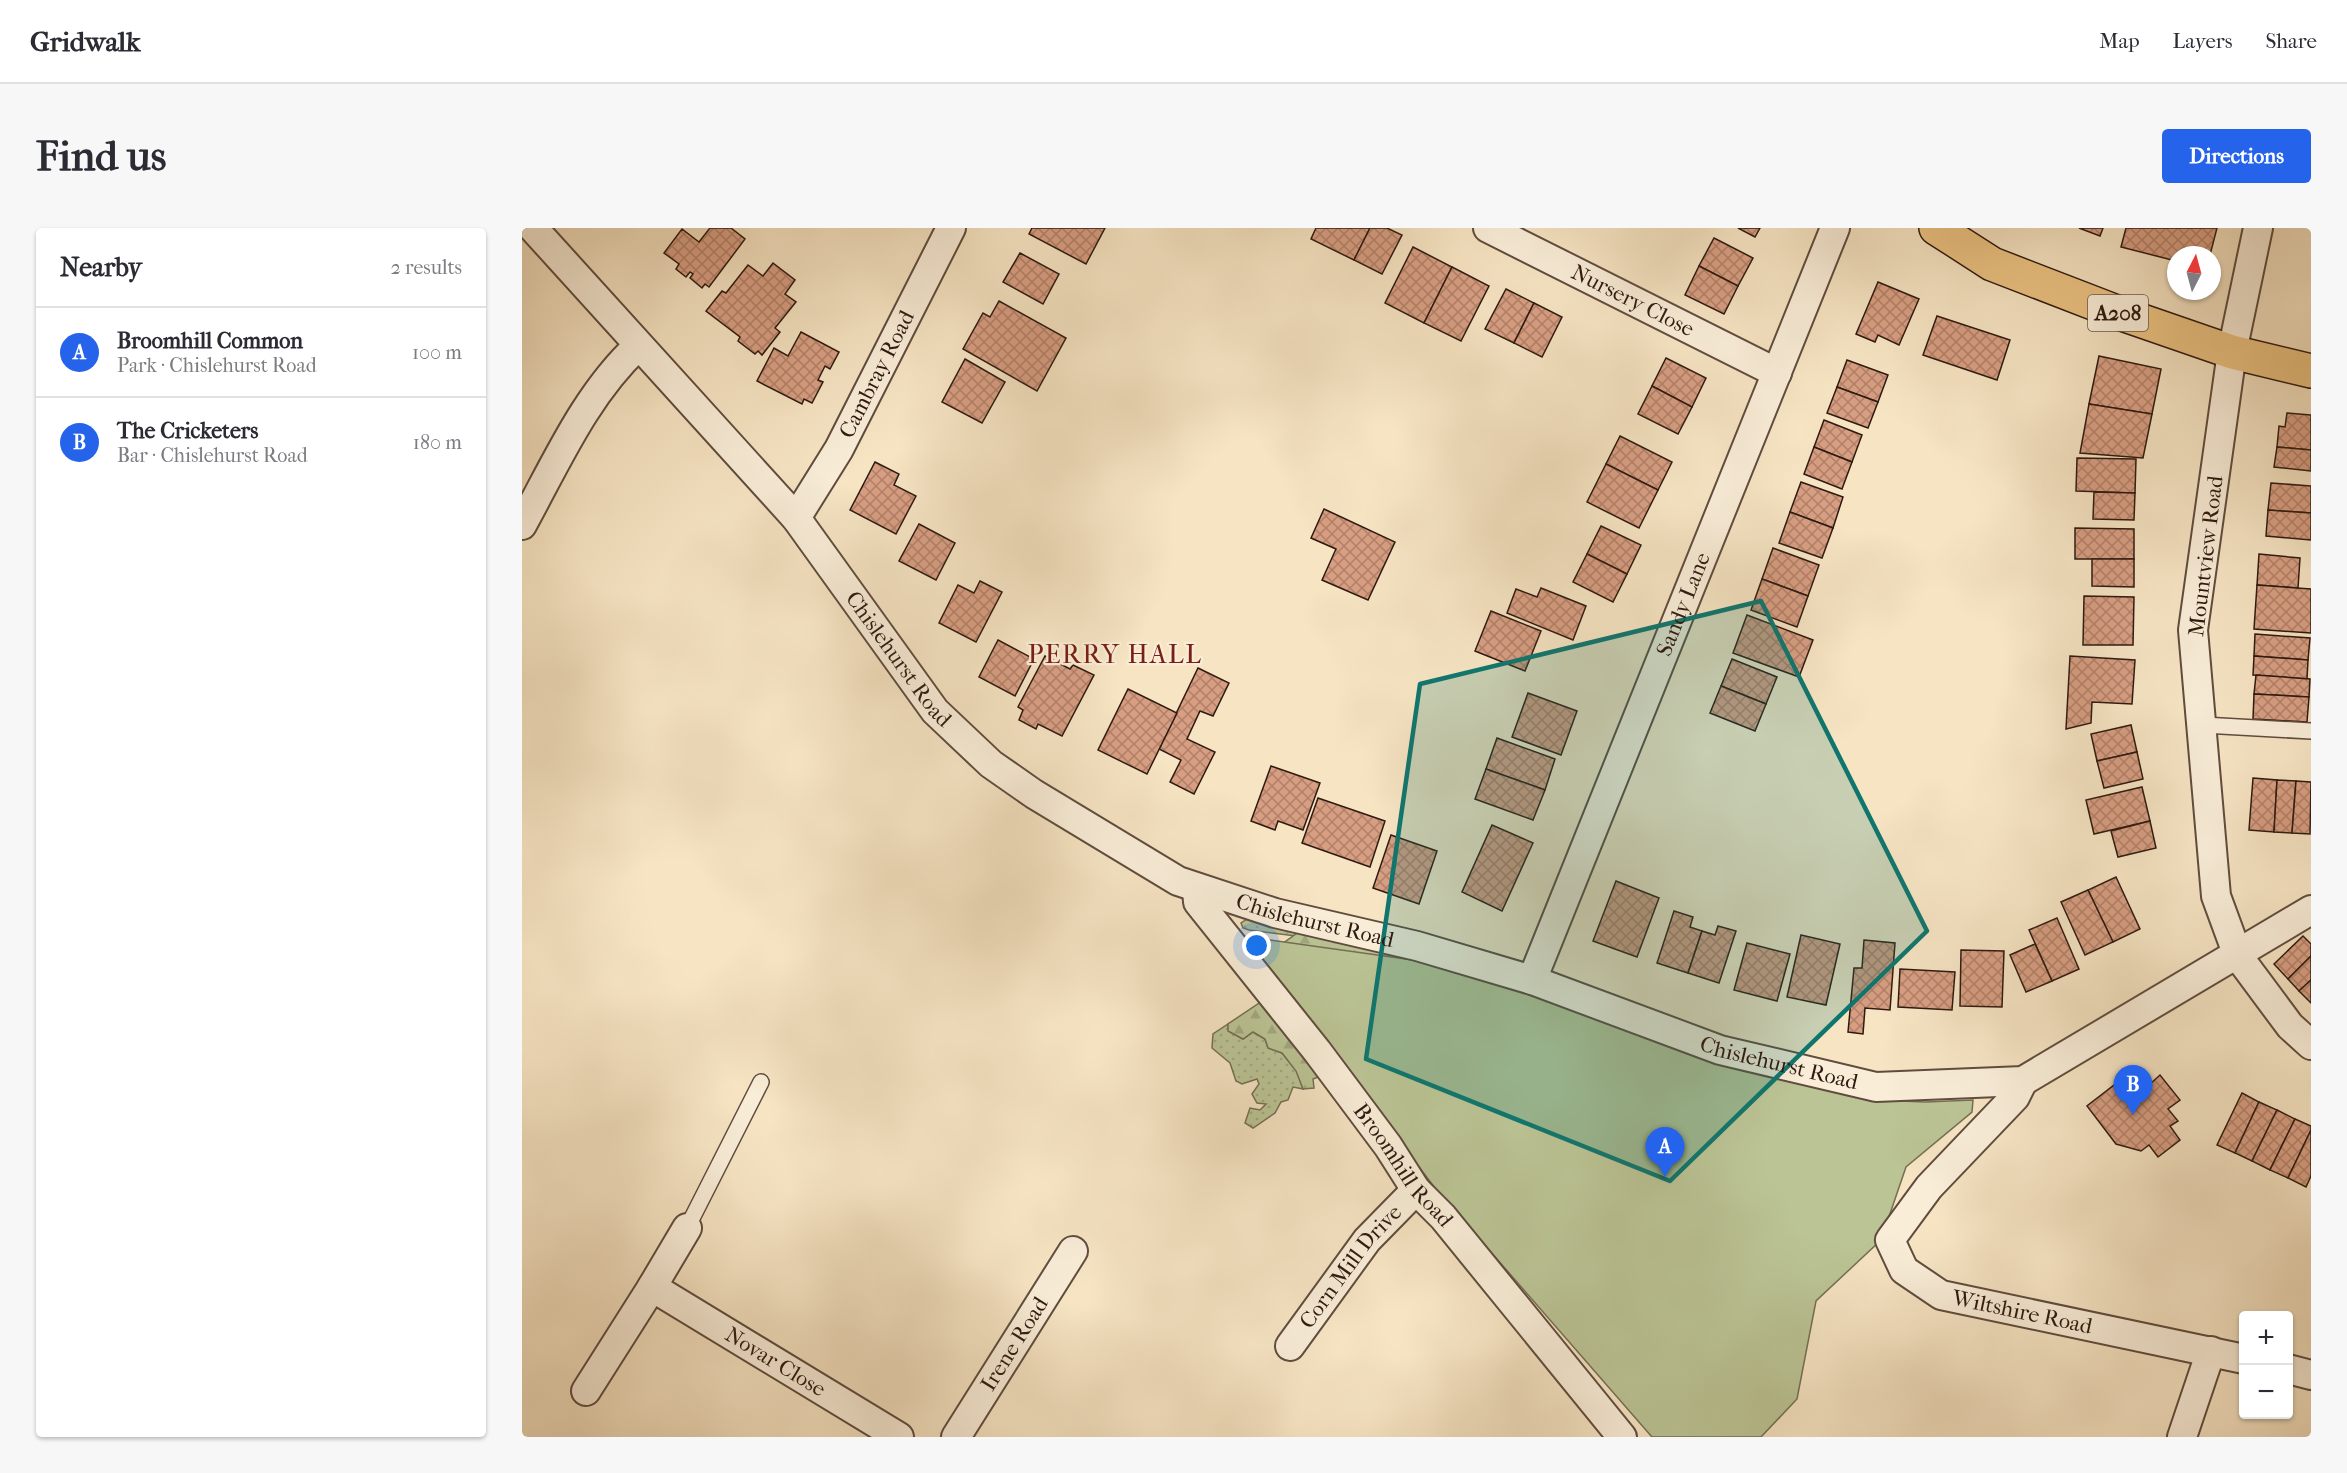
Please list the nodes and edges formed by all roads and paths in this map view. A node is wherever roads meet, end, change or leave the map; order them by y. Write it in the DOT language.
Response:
graph roads {
  1 [pos="533,228"];
  2 [pos="951,228"];
  3 [pos="1488,228"];
  4 [pos="1834,228"];
  5 [pos="1936,228"];
  6 [pos="2258,228"];
  7 [pos="638,346"];
  8 [pos="2232,352"];
  9 [pos="2311,371"];
  10 [pos="1776,372"];
  11 [pos="796,518"];
  12 [pos="522,525"];
  13 [pos="2203,724"];
  14 [pos="2311,731"];
  15 [pos="1197,888"];
  16 [pos="2311,910"];
  17 [pos="2238,956"];
  18 [pos="1532,980"];
  19 [pos="2311,1045"];
  20 [pos="2023,1081"];
  21 [pos="761,1082"];
  22 [pos="1416,1190"];
  23 [pos="687,1228"];
  24 [pos="1073,1251"];
  25 [pos="652,1287"];
  26 [pos="1290,1346"];
  27 [pos="2211,1352"];
  28 [pos="2239,1358"];
  29 [pos="2293,1370"];
  30 [pos="2311,1375"];
  31 [pos="586,1391"];
  32 [pos="1614,1434"];
  33 [pos="899,1437"];
  34 [pos="956,1437"];
  35 [pos="2182,1437"];
  1 -- 7 [label="street, Chislehurst Road"];
  2 -- 11 [label="street, Cambray Road"];
  3 -- 10 [label="street, Nursery Close"];
  4 -- 10 [label="street, Sandy Lane"];
  5 -- 8 [label="main road, A208"];
  6 -- 8 [label="street, Mountview Road"];
  7 -- 11 [label="street, Chislehurst Road"];
  7 -- 12 [label="street"];
  8 -- 9 [label="main road, A208"];
  8 -- 13 [label="street, Mountview Road"];
  10 -- 18 [label="street, Sandy Lane"];
  11 -- 15 [label="street, Chislehurst Road"];
  13 -- 14 [label="lane"];
  13 -- 17 [label="street, Mountview Road"];
  15 -- 18 [label="street, Chislehurst Road"];
  15 -- 22 [label="street, Broomhill Road"];
  16 -- 17 [label="street, Chislehurst Road"];
  17 -- 19 [label="street, Mountview Road"];
  17 -- 20 [label="street, Chislehurst Road"];
  18 -- 20 [label="street, Chislehurst Road"];
  20 -- 27 [label="street, Wiltshire Road"];
  21 -- 23 [label="lane"];
  22 -- 26 [label="street, Corn Mill Drive"];
  22 -- 32 [label="street, Broomhill Road"];
  23 -- 25 [label="street"];
  24 -- 34 [label="street, Irene Road"];
  25 -- 31 [label="street"];
  25 -- 33 [label="street, Novar Close"];
  27 -- 28 [label="street, Wiltshire Road"];
  27 -- 35 [label="street"];
  29 -- 30 [label="street"];
}
